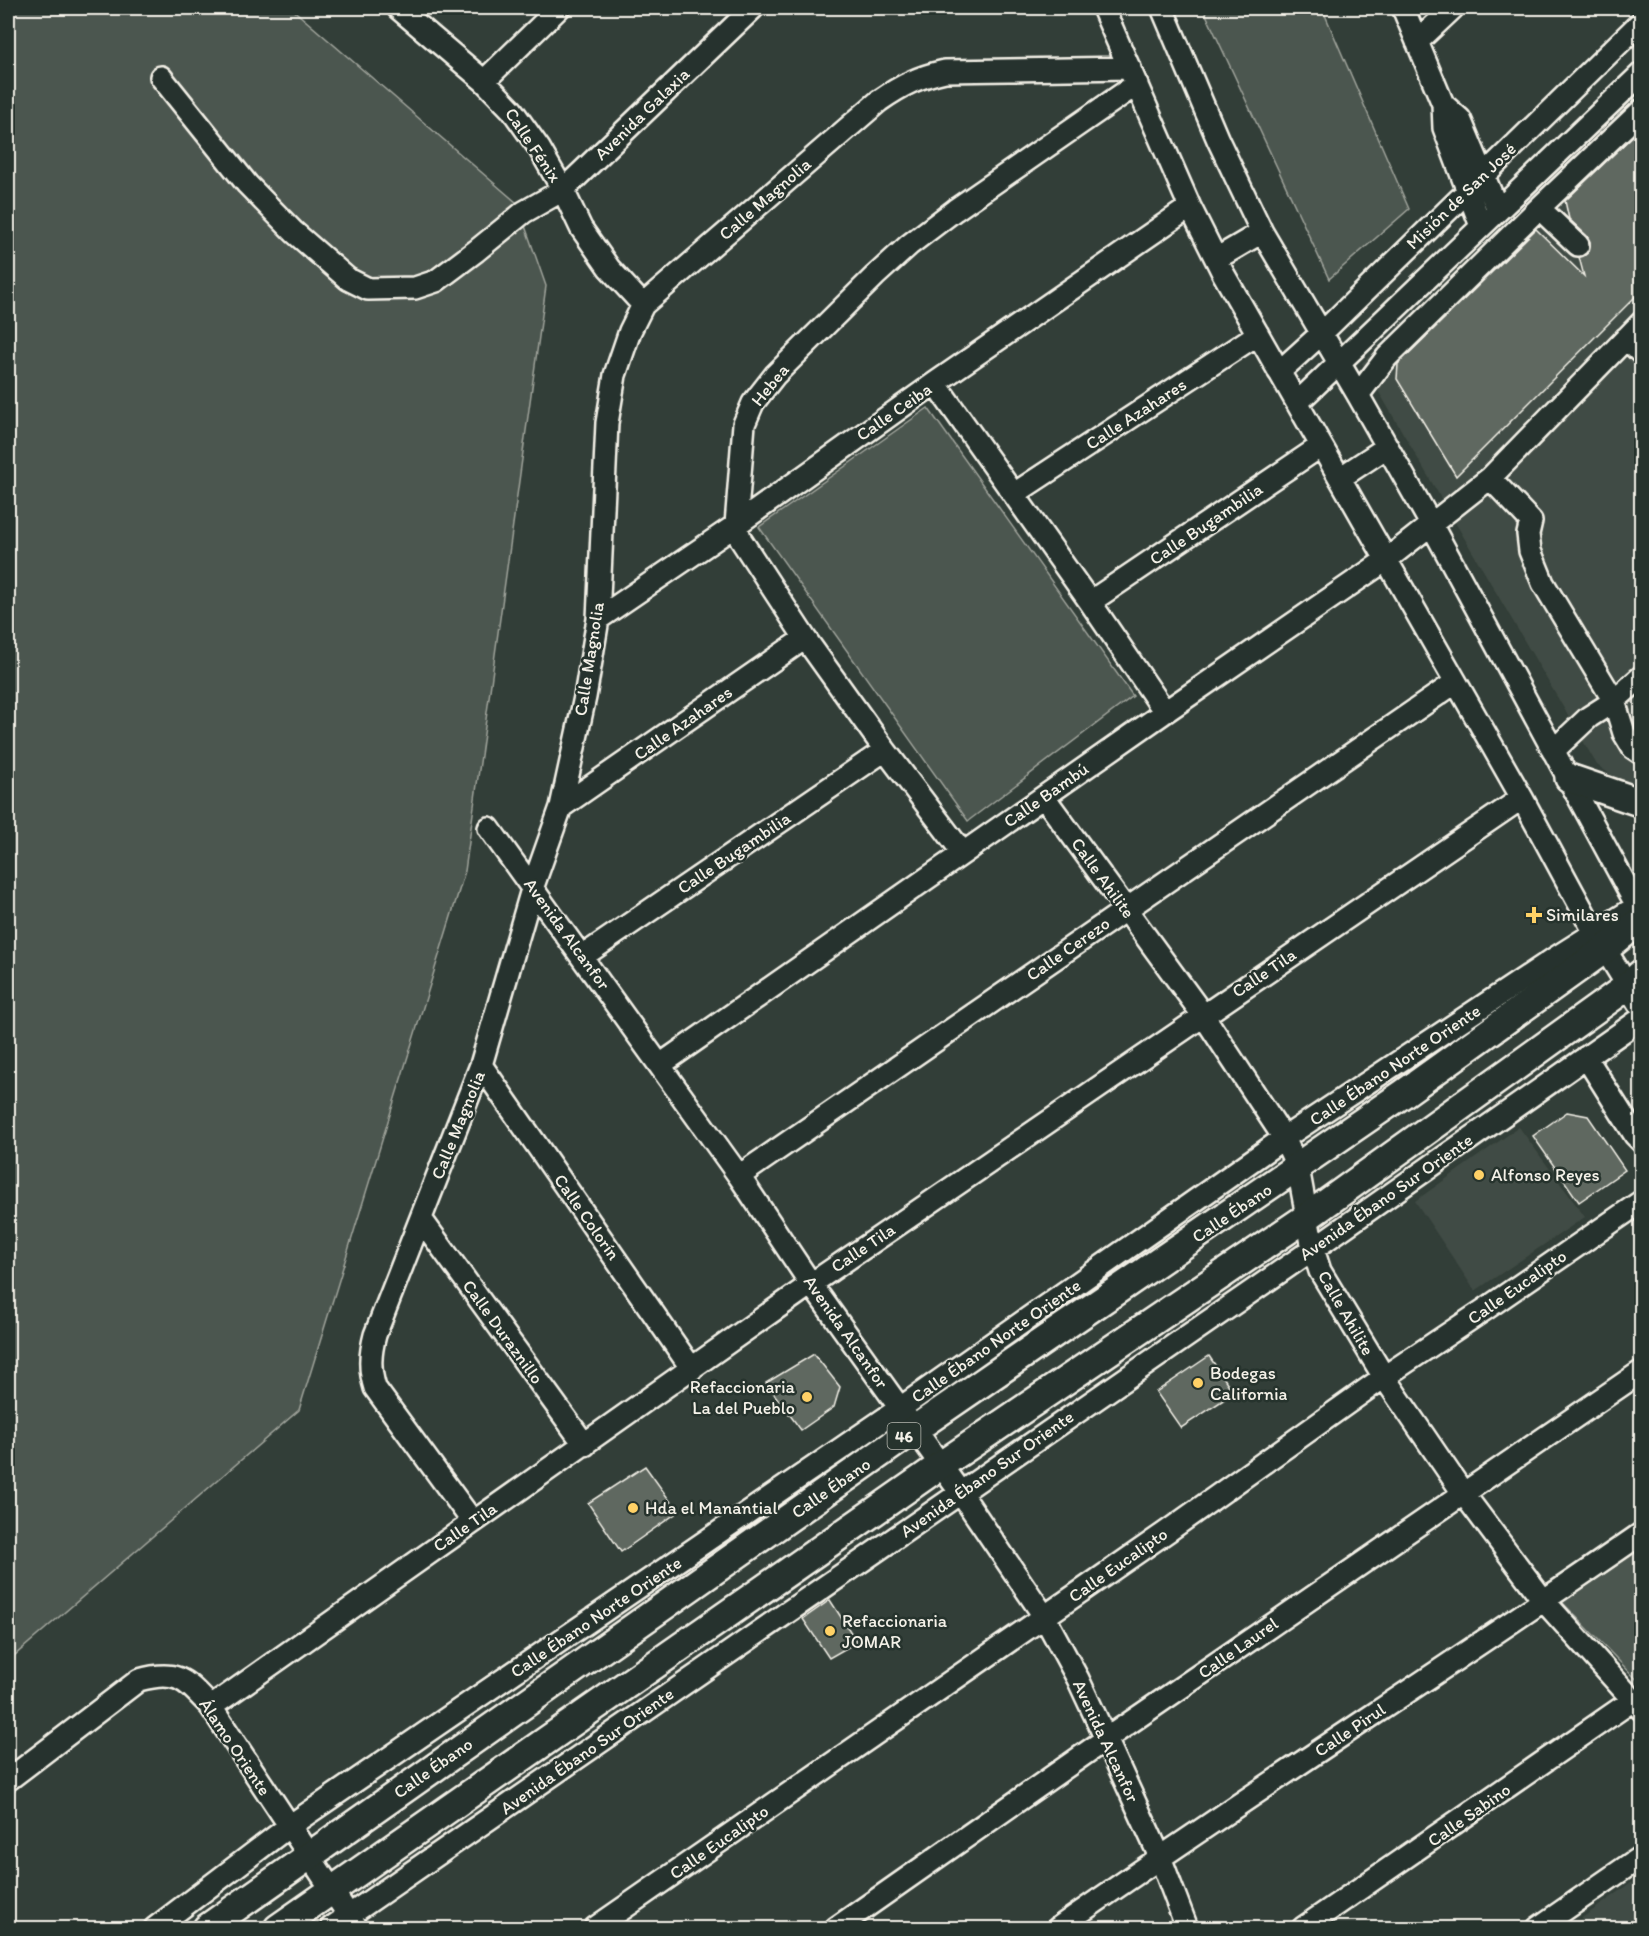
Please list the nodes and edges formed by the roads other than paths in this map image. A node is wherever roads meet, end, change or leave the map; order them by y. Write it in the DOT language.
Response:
graph roads {
  1 [pos="398,8"];
  2 [pos="559,8"];
  3 [pos="753,8"];
  4 [pos="1103,8"];
  5 [pos="1162,8"];
  6 [pos="1403,8"];
  7 [pos="1453,8"];
  8 [pos="1641,21"];
  9 [pos="1417,42"];
  10 [pos="1641,73"];
  11 [pos="1133,76"];
  12 [pos="161,77"];
  13 [pos="484,81"];
  14 [pos="1443,104"];
  15 [pos="1641,110"];
  16 [pos="1484,174"];
  17 [pos="1467,189"];
  18 [pos="563,190"];
  19 [pos="1190,207"];
  20 [pos="1539,207"];
  21 [pos="1498,210"];
  22 [pos="1481,226"];
  23 [pos="1262,232"];
  24 [pos="1578,245"];
  25 [pos="1216,259"];
  26 [pos="643,305"];
  27 [pos="1636,331"];
  28 [pos="1322,333"];
  29 [pos="1258,334"];
  30 [pos="1641,354"];
  31 [pos="1339,363"];
  32 [pos="1279,372"];
  33 [pos="935,383"];
  34 [pos="1358,395"];
  35 [pos="1297,403"];
  36 [pos="1322,446"];
  37 [pos="1387,447"];
  38 [pos="1340,478"];
  39 [pos="1490,478"];
  40 [pos="1014,494"];
  41 [pos="1431,524"];
  42 [pos="736,525"];
  43 [pos="1386,560"];
  44 [pos="1090,602"];
  45 [pos="598,619"];
  46 [pos="805,638"];
  47 [pos="1641,676"];
  48 [pos="1456,682"];
  49 [pos="1614,701"];
  50 [pos="1165,712"];
  51 [pos="885,750"];
  52 [pos="1553,751"];
  53 [pos="1641,754"];
  54 [pos="1569,778"];
  55 [pos="1044,797"];
  56 [pos="1522,798"];
  57 [pos="1641,803"];
  58 [pos="561,807"];
  59 [pos="489,828"];
  60 [pos="963,854"];
  61 [pos="532,886"];
  62 [pos="1126,908"];
  63 [pos="1640,914"];
  64 [pos="1600,941"];
  65 [pos="583,956"];
  66 [pos="1635,980"];
  67 [pos="1641,1009"];
  68 [pos="1203,1015"];
  69 [pos="1641,1018"];
  70 [pos="1586,1057"];
  71 [pos="482,1065"];
  72 [pos="660,1065"];
  73 [pos="1284,1138"];
  74 [pos="1641,1142"];
  75 [pos="1298,1168"];
  76 [pos="740,1176"];
  77 [pos="1641,1201"];
  78 [pos="1307,1217"];
  79 [pos="421,1219"];
  80 [pos="1313,1249"];
  81 [pos="811,1284"];
  82 [pos="692,1369"];
  83 [pos="1641,1371"];
  84 [pos="1384,1377"];
  85 [pos="907,1419"];
  86 [pos="585,1445"];
  87 [pos="941,1465"];
  88 [pos="960,1492"];
  89 [pos="1463,1493"];
  90 [pos="473,1522"];
  91 [pos="1641,1533"];
  92 [pos="1544,1601"];
  93 [pos="1044,1616"];
  94 [pos="1637,1705"];
  95 [pos="210,1707"];
  96 [pos="1106,1739"];
  97 [pos="8,1780"];
  98 [pos="288,1827"];
  99 [pos="308,1856"];
  100 [pos="1641,1856"];
  101 [pos="1160,1857"];
  102 [pos="331,1890"];
  103 [pos="353,1922"];
  104 [pos="155,1929"];
  105 [pos="207,1929"];
  106 [pos="278,1929"];
  107 [pos="331,1929"];
  108 [pos="595,1929"];
  109 [pos="836,1929"];
  110 [pos="1059,1929"];
  111 [pos="1187,1929"];
  112 [pos="1303,1929"];
  113 [pos="1538,1929"];
  1 -- 13 [label="street, Calle Fénix"];
  2 -- 13 [label="street"];
  3 -- 18 [label="street, Avenida Galaxia"];
  4 -- 11 [label="street"];
  5 -- 23 [label="street"];
  6 -- 9 [label="street"];
  7 -- 9 [label="street"];
  8 -- 16 [label="street, Misión de San José"];
  9 -- 14 [label="street"];
  10 -- 21 [label="street, Misión de San José"];
  11 -- 19 [label="street"];
  11 -- 26 [label="street, Calle Magnolia"];
  11 -- 42 [label="street, Hebea"];
  12 -- 18 [label="street, Avenida Galaxia"];
  13 -- 18 [label="street, Calle Fénix"];
  14 -- 16 [label="street"];
  14 -- 17 [label="street"];
  15 -- 20 [label="street"];
  16 -- 17 [label="street, Misión de San José"];
  16 -- 21 [label="street"];
  17 -- 22 [label="street"];
  17 -- 28 [label="street, Misión de San José"];
  18 -- 26 [label="street, Calle Fénix"];
  19 -- 25 [label="street"];
  19 -- 33 [label="street, Calle Ceiba"];
  20 -- 24 [label="street"];
  20 -- 34 [label="street"];
  21 -- 22 [label="street, Misión de San José"];
  22 -- 31 [label="street, Misión de San José"];
  23 -- 25 [label="street"];
  23 -- 28 [label="street"];
  25 -- 29 [label="street"];
  26 -- 45 [label="street, Calle Magnolia"];
  27 -- 30 [label="street"];
  27 -- 39 [label="street, Calle Bambú"];
  28 -- 31 [label="street"];
  28 -- 32 [label="street, Misión de San José"];
  29 -- 32 [label="street"];
  29 -- 40 [label="street, Calle Azahares"];
  31 -- 34 [label="street"];
  31 -- 35 [label="street, Misión de San José"];
  32 -- 35 [label="street"];
  33 -- 40 [label="street"];
  33 -- 42 [label="street, Calle Ceiba"];
  34 -- 37 [label="street"];
  35 -- 36 [label="street"];
  36 -- 38 [label="street"];
  36 -- 44 [label="street, Calle Bugambilia"];
  37 -- 38 [label="street"];
  37 -- 41 [label="street"];
  38 -- 43 [label="street"];
  39 -- 41 [label="street, Calle Bambú"];
  39 -- 49 [label="street"];
  40 -- 44 [label="street"];
  41 -- 43 [label="street, Calle Bambú"];
  41 -- 52 [label="street"];
  42 -- 45 [label="street, Calle Ceiba"];
  42 -- 46 [label="street, Hebea"];
  43 -- 48 [label="street"];
  43 -- 50 [label="street, Calle Bambú"];
  44 -- 50 [label="street"];
  45 -- 58 [label="street, Calle Magnolia"];
  46 -- 51 [label="street, Hebea"];
  46 -- 58 [label="street, Calle Azahares"];
  47 -- 49 [label="street"];
  48 -- 56 [label="street"];
  48 -- 62 [label="street, Calle Cerezo"];
  49 -- 52 [label="street"];
  49 -- 53 [label="street"];
  50 -- 55 [label="street, Calle Bambú"];
  51 -- 60 [label="street, Hebea"];
  51 -- 65 [label="street, Calle Bugambilia"];
  52 -- 54 [label="street"];
  54 -- 57 [label="main road"];
  54 -- 63 [label="street"];
  55 -- 60 [label="street, Calle Bambú"];
  55 -- 62 [label="street, Calle Ahilite"];
  56 -- 64 [label="street"];
  56 -- 68 [label="street, Calle Tila"];
  58 -- 61 [label="street, Calle Magnolia"];
  59 -- 61 [label="street, Avenida Alcanfor"];
  60 -- 72 [label="street, Calle Bambú"];
  61 -- 65 [label="street, Avenida Alcanfor"];
  61 -- 71 [label="street, Calle Magnolia"];
  62 -- 68 [label="street, Calle Ahilite"];
  62 -- 76 [label="street, Calle Cerezo"];
  63 -- 64 [label="main road, 46"];
  64 -- 66 [label="street"];
  64 -- 73 [label="street, Calle Ébano Norte Oriente"];
  64 -- 75 [label="main road, Calle Ébano / 46"];
  65 -- 72 [label="street, Avenida Alcanfor"];
  66 -- 67 [label="street"];
  66 -- 78 [label="main road, 46"];
  68 -- 73 [label="street, Calle Ahilite"];
  68 -- 81 [label="street, Calle Tila"];
  69 -- 70 [label="street, Avenida Ébano Sur Oriente"];
  70 -- 74 [label="street"];
  70 -- 80 [label="street, Avenida Ébano Sur Oriente"];
  71 -- 79 [label="street, Calle Magnolia"];
  71 -- 82 [label="street, Calle Colorín"];
  72 -- 76 [label="street, Avenida Alcanfor"];
  73 -- 75 [label="street, Calle Ahilite"];
  73 -- 85 [label="street, Calle Ébano Norte Oriente"];
  75 -- 78 [label="street, Calle Ahilite"];
  75 -- 85 [label="main road, Calle Ébano / 46"];
  76 -- 81 [label="street, Avenida Alcanfor"];
  77 -- 84 [label="street, Calle Eucalipto"];
  78 -- 80 [label="street, Calle Ahilite"];
  78 -- 87 [label="main road, 46"];
  79 -- 86 [label="street, Calle Duraznillo"];
  79 -- 90 [label="street, Calle Magnolia"];
  80 -- 84 [label="street, Calle Ahilite"];
  80 -- 88 [label="street, Avenida Ébano Sur Oriente"];
  81 -- 82 [label="street, Calle Tila"];
  81 -- 85 [label="street, Avenida Alcanfor"];
  82 -- 86 [label="street, Calle Tila"];
  83 -- 89 [label="street, Calle Laurel"];
  84 -- 89 [label="street, Calle Ahilite"];
  84 -- 93 [label="street, Calle Eucalipto"];
  85 -- 87 [label="street, Avenida Alcanfor"];
  85 -- 98 [label="street, Calle Ébano Norte Oriente"];
  85 -- 99 [label="main road, Calle Ébano / 46"];
  86 -- 90 [label="street, Calle Tila"];
  87 -- 88 [label="street, Avenida Alcanfor"];
  87 -- 102 [label="main road, 46"];
  88 -- 93 [label="street, Avenida Alcanfor"];
  88 -- 103 [label="street, Avenida Ébano Sur Oriente"];
  89 -- 92 [label="street, Calle Ahilite"];
  89 -- 96 [label="street, Calle Laurel"];
  90 -- 95 [label="street, Calle Tila"];
  91 -- 92 [label="street, Calle Pirul"];
  92 -- 94 [label="street, Calle Ahilite"];
  92 -- 101 [label="street, Calle Pirul"];
  93 -- 96 [label="street, Avenida Alcanfor"];
  93 -- 108 [label="street, Calle Eucalipto"];
  94 -- 112 [label="street, Calle Sabino"];
  95 -- 97 [label="street, Álamo Oriente"];
  95 -- 98 [label="street, Álamo Oriente"];
  96 -- 101 [label="street, Avenida Alcanfor"];
  96 -- 109 [label="street, Calle Laurel"];
  98 -- 99 [label="street, Álamo Oriente"];
  98 -- 104 [label="street, Calle Ébano Norte Oriente"];
  99 -- 102 [label="street, Álamo Oriente"];
  99 -- 105 [label="main road, Calle Ébano / 46"];
  100 -- 113 [label="street"];
  101 -- 110 [label="street, Calle Pirul"];
  101 -- 111 [label="street, Avenida Alcanfor"];
  102 -- 103 [label="street, Álamo Oriente"];
  102 -- 106 [label="main road, 46"];
  103 -- 107 [label="street, Avenida Ébano Sur Oriente"];
}
